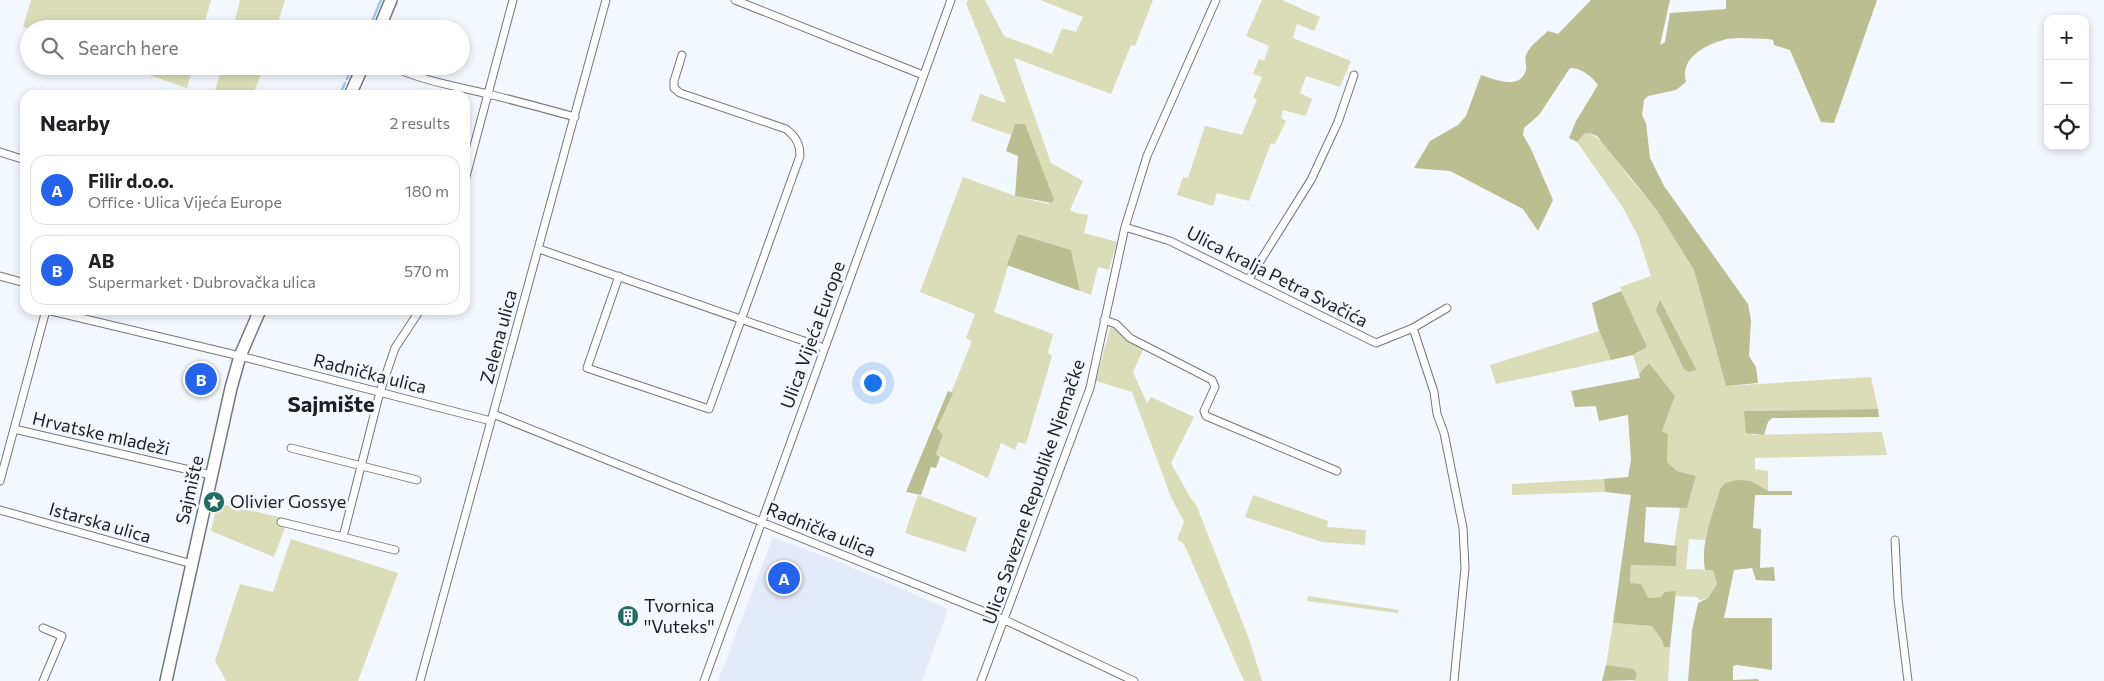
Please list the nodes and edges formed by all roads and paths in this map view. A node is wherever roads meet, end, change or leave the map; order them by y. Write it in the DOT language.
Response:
graph roads {
  1 [pos="391,0"];
  2 [pos="513,0"];
  3 [pos="606,0"];
  4 [pos="735,0"];
  5 [pos="951,0"];
  6 [pos="1216,0"];
  7 [pos="383,20"];
  8 [pos="682,55"];
  9 [pos="359,75"];
  10 [pos="416,75"];
  11 [pos="923,75"];
  12 [pos="1354,75"];
  13 [pos="352,90"];
  14 [pos="487,93"];
  15 [pos="574,117"];
  16 [pos="0,152"];
  17 [pos="20,158"];
  18 [pos="470,160"];
  19 [pos="1125,227"];
  20 [pos="539,249"];
  21 [pos="0,276"];
  22 [pos="619,276"];
  23 [pos="1249,279"];
  24 [pos="20,282"];
  25 [pos="1447,308"];
  26 [pos="46,315"];
  27 [pos="68,315"];
  28 [pos="258,315"];
  29 [pos="417,315"];
  30 [pos="742,320"];
  31 [pos="1104,320"];
  32 [pos="1413,328"];
  33 [pos="824,348"];
  34 [pos="240,356"];
  35 [pos="380,392"];
  36 [pos="492,418"];
  37 [pos="14,429"];
  38 [pos="291,448"];
  39 [pos="361,466"];
  40 [pos="1337,471"];
  41 [pos="211,475"];
  42 [pos="417,480"];
  43 [pos="0,481"];
  44 [pos="0,510"];
  45 [pos="281,522"];
  46 [pos="762,522"];
  47 [pos="343,537"];
  48 [pos="1895,540"];
  49 [pos="395,550"];
  50 [pos="192,564"];
  51 [pos="1005,620"];
  52 [pos="43,628"];
  53 [pos="43,681"];
  54 [pos="166,681"];
  55 [pos="420,681"];
  56 [pos="704,681"];
  57 [pos="981,681"];
  58 [pos="1134,681"];
  59 [pos="1454,681"];
  60 [pos="1908,681"];
  1 -- 7 [label="main road"];
  2 -- 14 [label="street"];
  3 -- 15 [label="street, Zelena ulica"];
  4 -- 11 [label="street"];
  5 -- 11 [label="street, Ulica Vijeća Europe"];
  6 -- 19 [label="street, Ulica Savezne Republike Njemačke"];
  8 -- 30 [label="street"];
  9 -- 13 [label="main road"];
  10 -- 14 [label="street"];
  11 -- 33 [label="street, Ulica Vijeća Europe"];
  12 -- 23 [label="street"];
  14 -- 15 [label="street"];
  14 -- 18 [label="street"];
  15 -- 20 [label="street, Zelena ulica"];
  16 -- 17 [label="street"];
  19 -- 23 [label="street, Ulica kralja Petra Svačića"];
  19 -- 31 [label="street, Ulica Savezne Republike Njemačke"];
  20 -- 22 [label="street"];
  20 -- 36 [label="street, Zelena ulica"];
  21 -- 24 [label="street"];
  22 -- 30 [label="street"];
  22 -- 30 [label="street"];
  23 -- 32 [label="street, Ulica kralja Petra Svačića"];
  25 -- 32 [label="street"];
  26 -- 37 [label="street"];
  27 -- 34 [label="street, Radnička ulica"];
  28 -- 34 [label="main road, Sajmište"];
  29 -- 35 [label="street"];
  30 -- 33 [label="street"];
  31 -- 40 [label="street"];
  31 -- 51 [label="street, Ulica Savezne Republike Njemačke"];
  32 -- 59 [label="street"];
  33 -- 46 [label="street, Ulica Vijeća Europe"];
  34 -- 35 [label="street, Radnička ulica"];
  34 -- 41 [label="main road, Sajmište"];
  35 -- 36 [label="street, Radnička ulica"];
  35 -- 39 [label="street"];
  36 -- 46 [label="street, Radnička ulica"];
  36 -- 55 [label="street, Zelena ulica"];
  37 -- 41 [label="street, Hrvatske mladeži"];
  37 -- 43 [label="street"];
  38 -- 39 [label="street"];
  39 -- 42 [label="street"];
  39 -- 47 [label="street"];
  41 -- 50 [label="main road, Sajmište"];
  44 -- 50 [label="street, Istarska ulica"];
  45 -- 47 [label="street"];
  46 -- 51 [label="street, Radnička ulica"];
  46 -- 56 [label="street, Ulica Vijeća Europe"];
  47 -- 49 [label="street"];
  48 -- 60 [label="street"];
  50 -- 54 [label="main road, Sajmište"];
  51 -- 57 [label="street, Ulica Savezne Republike Njemačke"];
  51 -- 58 [label="street, Radnička ulica"];
  52 -- 53 [label="street"];
}
